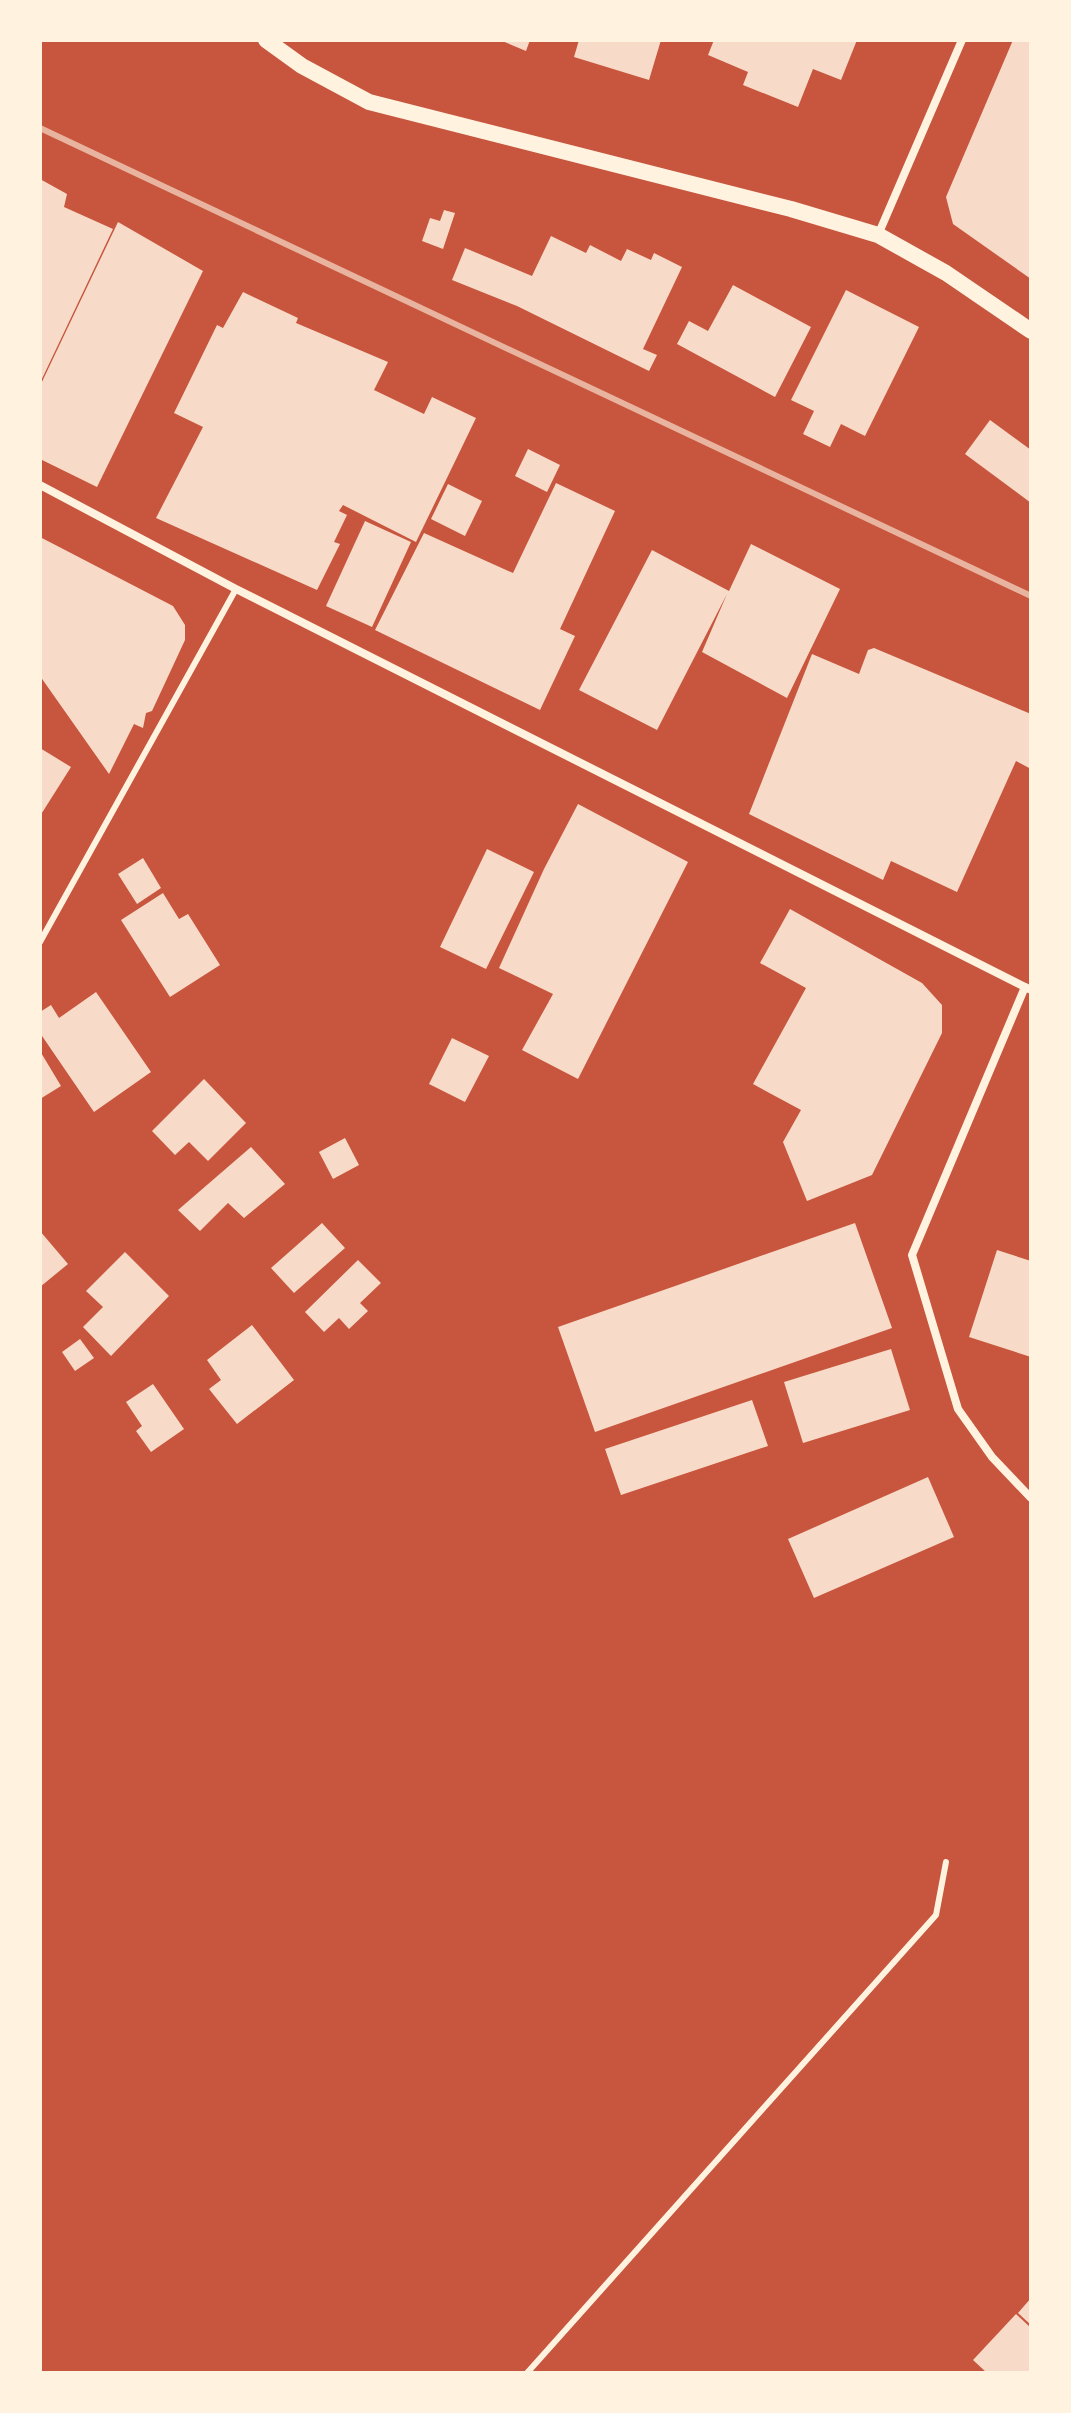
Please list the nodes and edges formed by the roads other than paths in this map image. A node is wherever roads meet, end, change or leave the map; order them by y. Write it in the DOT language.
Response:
graph roads {
  1 [pos="266,40"];
  2 [pos="962,40"];
  3 [pos="878,235"];
  4 [pos="1031,331"];
  5 [pos="40,485"];
  6 [pos="236,589"];
  7 [pos="40,942"];
  8 [pos="1028,988"];
  9 [pos="1031,1498"];
  10 [pos="946,1862"];
  11 [pos="527,2373"];
  1 -- 3 [label="main road"];
  2 -- 3 [label="street"];
  3 -- 4 [label="main road"];
  5 -- 6 [label="street"];
  6 -- 7 [label="lane"];
  6 -- 8 [label="street"];
  8 -- 9 [label="street"];
  10 -- 11 [label="lane"];
}
